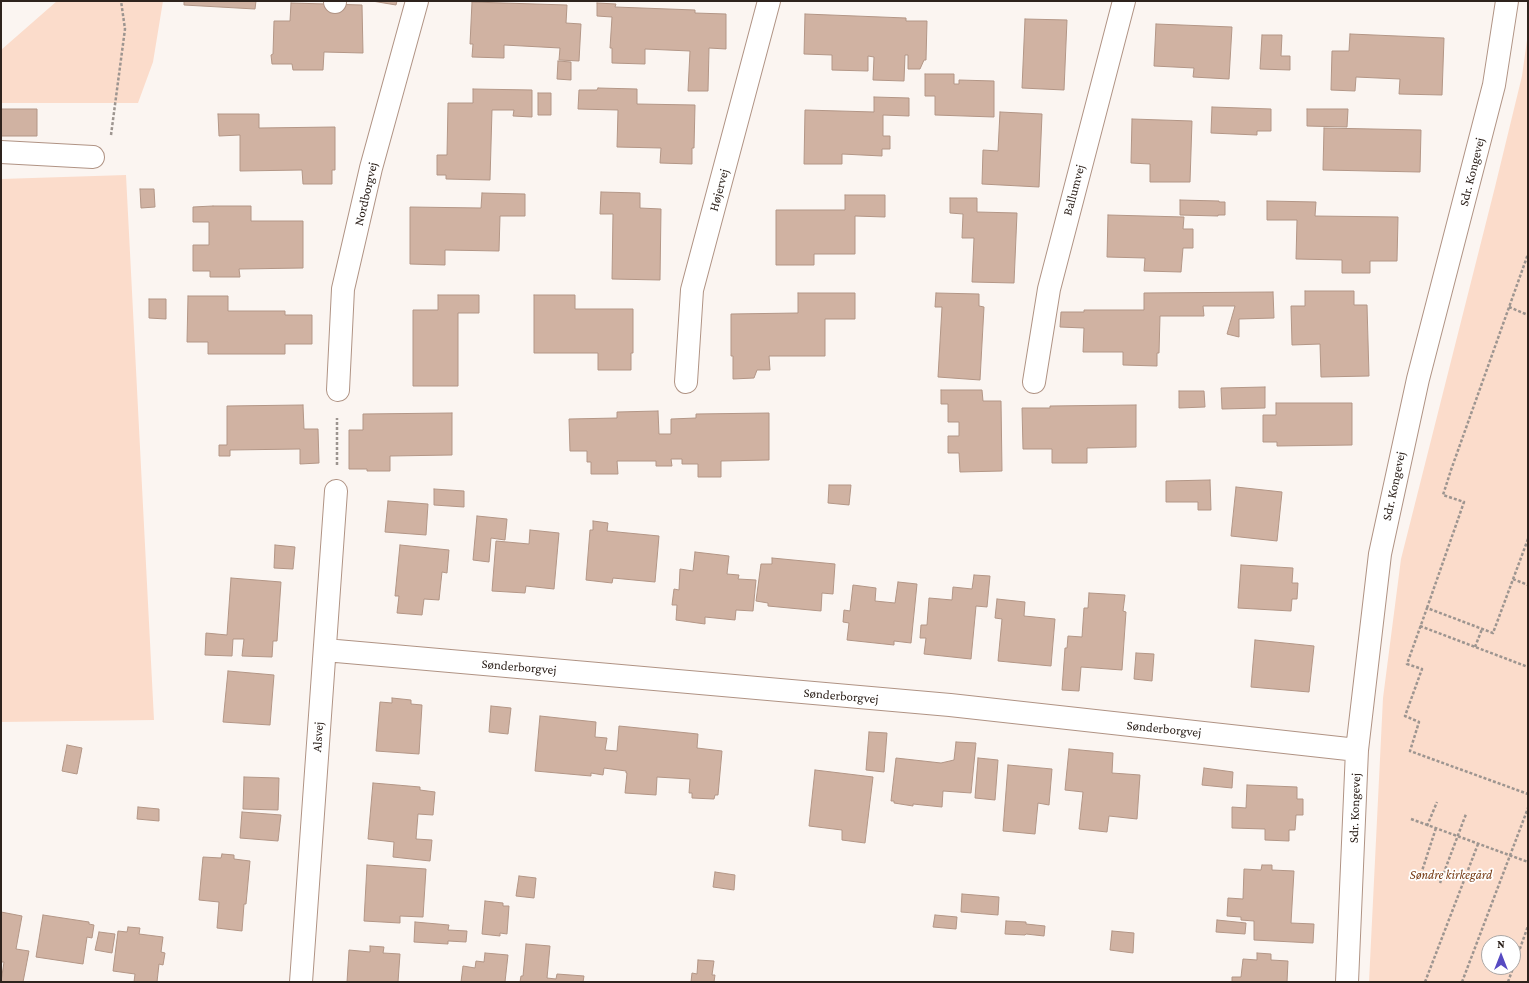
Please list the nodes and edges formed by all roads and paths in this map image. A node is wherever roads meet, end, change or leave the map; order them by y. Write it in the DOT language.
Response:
graph roads {
  1 [pos="120,1"];
  2 [pos="417,1"];
  3 [pos="769,1"];
  4 [pos="1124,1"];
  5 [pos="1507,1"];
  6 [pos="1,152"];
  7 [pos="93,157"];
  8 [pos="1528,254"];
  9 [pos="1509,307"];
  10 [pos="1528,315"];
  11 [pos="686,382"];
  12 [pos="1034,382"];
  13 [pos="338,390"];
  14 [pos="336,466"];
  15 [pos="336,491"];
  16 [pos="1528,539"];
  17 [pos="1513,579"];
  18 [pos="1528,585"];
  19 [pos="1427,608"];
  20 [pos="1420,626"];
  21 [pos="1482,629"];
  22 [pos="1475,647"];
  23 [pos="325,650"];
  24 [pos="1528,667"];
  25 [pos="1357,750"];
  26 [pos="1528,794"];
  27 [pos="1437,802"];
  28 [pos="1528,808"];
  29 [pos="1466,814"];
  30 [pos="1411,819"];
  31 [pos="1427,826"];
  32 [pos="1436,828"];
  33 [pos="1457,836"];
  34 [pos="1478,844"];
  35 [pos="1510,856"];
  36 [pos="1528,862"];
  37 [pos="1421,874"];
  38 [pos="1440,883"];
  39 [pos="1528,926"];
  40 [pos="301,982"];
  41 [pos="1347,982"];
  42 [pos="1425,982"];
  43 [pos="1462,982"];
  44 [pos="1508,982"];
  1 -- 7 [label="path"];
  2 -- 13 [label="street, Nordborgvej"];
  3 -- 11 [label="street, Højervej"];
  4 -- 12 [label="street, Ballumvej"];
  5 -- 25 [label="street, Sdr. Kongevej"];
  6 -- 7 [label="street"];
  8 -- 9 [label="path"];
  9 -- 10 [label="path"];
  9 -- 19 [label="path"];
  13 -- 14 [label="path"];
  15 -- 23 [label="street, Alsvej"];
  16 -- 17 [label="path"];
  17 -- 18 [label="path"];
  17 -- 21 [label="path"];
  19 -- 20 [label="path"];
  19 -- 21 [label="path"];
  20 -- 22 [label="path"];
  20 -- 26 [label="path"];
  21 -- 22 [label="path"];
  22 -- 24 [label="path"];
  23 -- 25 [label="street, Sønderborgvej"];
  23 -- 40 [label="street, Alsvej"];
  25 -- 41 [label="street, Sdr. Kongevej"];
  27 -- 31 [label="path"];
  28 -- 35 [label="path"];
  29 -- 33 [label="path"];
  30 -- 31 [label="path"];
  31 -- 32 [label="path"];
  32 -- 33 [label="path"];
  32 -- 37 [label="path"];
  33 -- 34 [label="path"];
  33 -- 38 [label="path"];
  34 -- 35 [label="path"];
  34 -- 42 [label="path"];
  35 -- 36 [label="path"];
  35 -- 43 [label="path"];
  39 -- 44 [label="path"];
}
